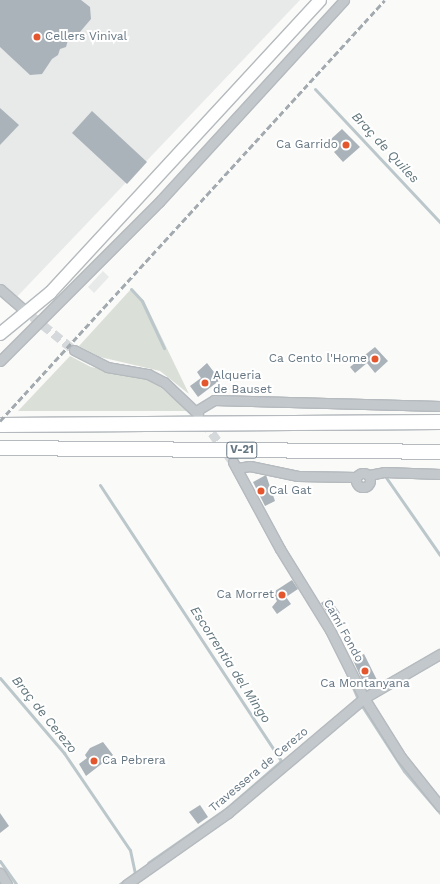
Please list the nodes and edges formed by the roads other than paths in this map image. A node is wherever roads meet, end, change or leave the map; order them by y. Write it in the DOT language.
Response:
graph roads {
  1 [pos="320,0"];
  2 [pos="344,0"];
  3 [pos="0,289"];
  4 [pos="21,307"];
  5 [pos="0,334"];
  6 [pos="74,350"];
  7 [pos="0,361"];
  8 [pos="440,406"];
  9 [pos="440,422"];
  10 [pos="0,425"];
  11 [pos="0,448"];
  12 [pos="440,452"];
  13 [pos="440,474"];
  14 [pos="440,654"];
  15 [pos="364,698"];
  16 [pos="440,806"];
  17 [pos="0,874"];
  18 [pos="7,884"];
  19 [pos="127,884"];
  1 -- 5 [label="main road"];
  2 -- 7 [label="street"];
  3 -- 4 [label="street"];
  6 -- 8 [label="street"];
  9 -- 10 [label="highway, V-21"];
  11 -- 12 [label="highway, V-21"];
  13 -- 15 [label="street, Camí Fondo"];
  14 -- 15 [label="street, Travessera de Cerezo"];
  15 -- 16 [label="street, Camí Fondo"];
  15 -- 19 [label="street, Travessera de Cerezo"];
  17 -- 18 [label="street"];
}
